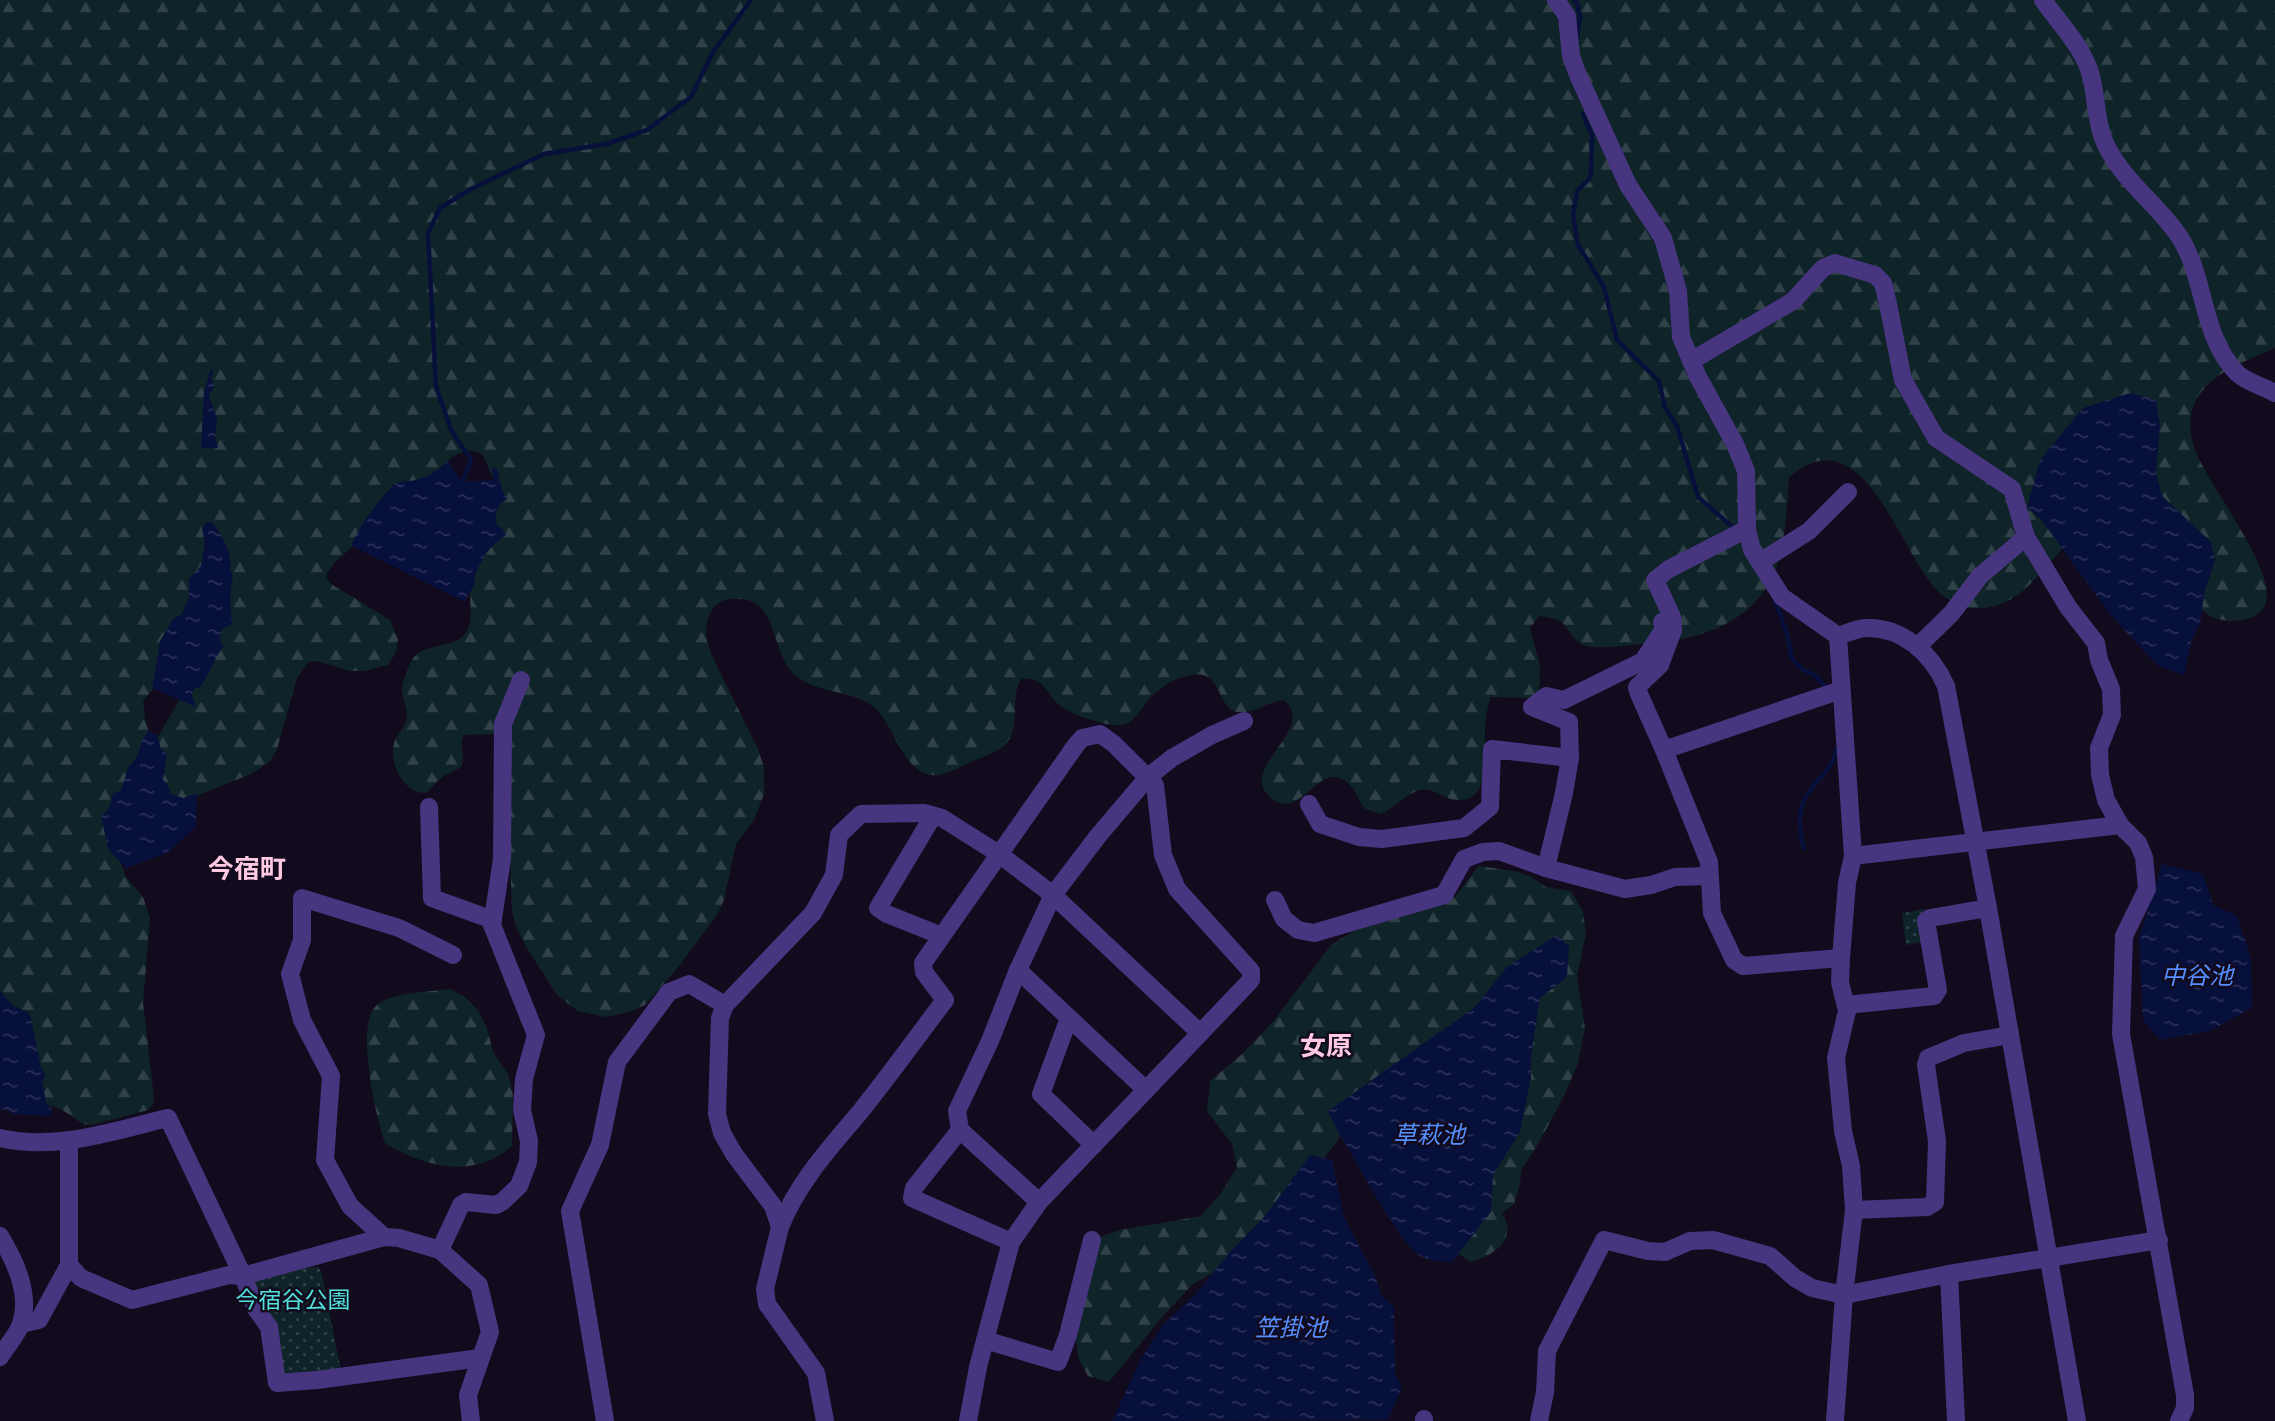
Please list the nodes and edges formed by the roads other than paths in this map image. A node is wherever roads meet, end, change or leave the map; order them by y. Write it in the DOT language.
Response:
graph roads {
  1 [pos="1556,0"];
  2 [pos="2043,0"];
  3 [pos="1692,361"];
  4 [pos="2275,393"];
  5 [pos="1848,492"];
  6 [pos="1747,530"];
  7 [pos="2026,537"];
  8 [pos="1760,562"];
  9 [pos="1655,580"];
  10 [pos="1838,636"];
  11 [pos="1918,646"];
  12 [pos="521,680"];
  13 [pos="1841,690"];
  14 [pos="1244,721"];
  15 [pos="1664,750"];
  16 [pos="1570,758"];
  17 [pos="1148,778"];
  18 [pos="1309,804"];
  19 [pos="429,807"];
  20 [pos="933,816"];
  21 [pos="2120,825"];
  22 [pos="1976,843"];
  23 [pos="999,854"];
  24 [pos="1853,856"];
  25 [pos="1546,868"];
  26 [pos="1708,876"];
  27 [pos="1053,895"];
  28 [pos="1275,900"];
  29 [pos="1987,908"];
  30 [pos="493,920"];
  31 [pos="942,936"];
  32 [pos="453,955"];
  33 [pos="1841,958"];
  34 [pos="1018,970"];
  35 [pos="725,1005"];
  36 [pos="1846,1005"];
  37 [pos="1069,1018"];
  38 [pos="1200,1033"];
  39 [pos="2010,1035"];
  40 [pos="1146,1090"];
  41 [pos="960,1130"];
  42 [pos="0,1138"];
  43 [pos="69,1141"];
  44 [pos="1094,1145"];
  45 [pos="1039,1202"];
  46 [pos="1854,1210"];
  47 [pos="780,1227"];
  48 [pos="0,1236"];
  49 [pos="384,1237"];
  50 [pos="1092,1240"];
  51 [pos="2159,1240"];
  52 [pos="1011,1242"];
  53 [pos="440,1250"];
  54 [pos="2049,1258"];
  55 [pos="69,1265"];
  56 [pos="1949,1274"];
  57 [pos="243,1276"];
  58 [pos="1844,1296"];
  59 [pos="21,1324"];
  60 [pos="985,1340"];
  61 [pos="0,1357"];
  62 [pos="480,1358"];
  63 [pos="471,1421"];
  64 [pos="605,1421"];
  65 [pos="825,1421"];
  66 [pos="968,1421"];
  67 [pos="1539,1421"];
  68 [pos="1835,1421"];
  69 [pos="1956,1421"];
  70 [pos="2077,1421"];
  71 [pos="2179,1421"];
  1 -- 3 [label="street"];
  2 -- 4 [label="street"];
  3 -- 6 [label="street"];
  3 -- 7 [label="street"];
  5 -- 8 [label="street"];
  6 -- 8 [label="street"];
  6 -- 9 [label="street"];
  7 -- 11 [label="street"];
  7 -- 21 [label="street"];
  8 -- 10 [label="street"];
  9 -- 15 [label="street"];
  9 -- 16 [label="street"];
  10 -- 11 [label="street"];
  10 -- 13 [label="street"];
  11 -- 22 [label="street"];
  12 -- 30 [label="street"];
  13 -- 15 [label="street"];
  13 -- 24 [label="street"];
  14 -- 17 [label="street"];
  15 -- 26 [label="street"];
  16 -- 18 [label="street"];
  16 -- 25 [label="street"];
  17 -- 23 [label="street"];
  17 -- 27 [label="street"];
  17 -- 38 [label="street"];
  19 -- 30 [label="street"];
  20 -- 23 [label="street"];
  20 -- 31 [label="street"];
  20 -- 35 [label="street"];
  21 -- 22 [label="street"];
  21 -- 51 [label="street"];
  22 -- 24 [label="street"];
  22 -- 29 [label="street"];
  23 -- 27 [label="street"];
  23 -- 31 [label="street"];
  24 -- 33 [label="street"];
  25 -- 26 [label="street"];
  25 -- 28 [label="street"];
  26 -- 33 [label="street"];
  27 -- 34 [label="street"];
  27 -- 38 [label="street"];
  29 -- 36 [label="street"];
  29 -- 39 [label="street"];
  30 -- 53 [label="street"];
  31 -- 47 [label="street"];
  32 -- 49 [label="street"];
  33 -- 36 [label="street"];
  34 -- 37 [label="street"];
  34 -- 41 [label="street"];
  35 -- 47 [label="street"];
  35 -- 64 [label="street"];
  36 -- 46 [label="street"];
  37 -- 40 [label="street"];
  37 -- 44 [label="street"];
  38 -- 40 [label="street"];
  39 -- 46 [label="street"];
  39 -- 54 [label="street"];
  40 -- 44 [label="street"];
  41 -- 45 [label="street"];
  41 -- 52 [label="street"];
  42 -- 43 [label="street"];
  43 -- 55 [label="street"];
  43 -- 57 [label="street"];
  44 -- 45 [label="street"];
  45 -- 52 [label="street"];
  46 -- 58 [label="street"];
  47 -- 65 [label="street"];
  48 -- 59 [label="street"];
  49 -- 53 [label="street"];
  49 -- 57 [label="street"];
  50 -- 60 [label="street"];
  51 -- 54 [label="street"];
  51 -- 71 [label="street"];
  52 -- 60 [label="street"];
  53 -- 62 [label="street"];
  54 -- 56 [label="street"];
  54 -- 70 [label="street"];
  55 -- 57 [label="street"];
  55 -- 59 [label="street"];
  56 -- 58 [label="street"];
  56 -- 69 [label="street"];
  57 -- 62 [label="street"];
  58 -- 67 [label="street"];
  58 -- 68 [label="street"];
  59 -- 61 [label="street"];
  60 -- 66 [label="street"];
  62 -- 63 [label="street"];
}
